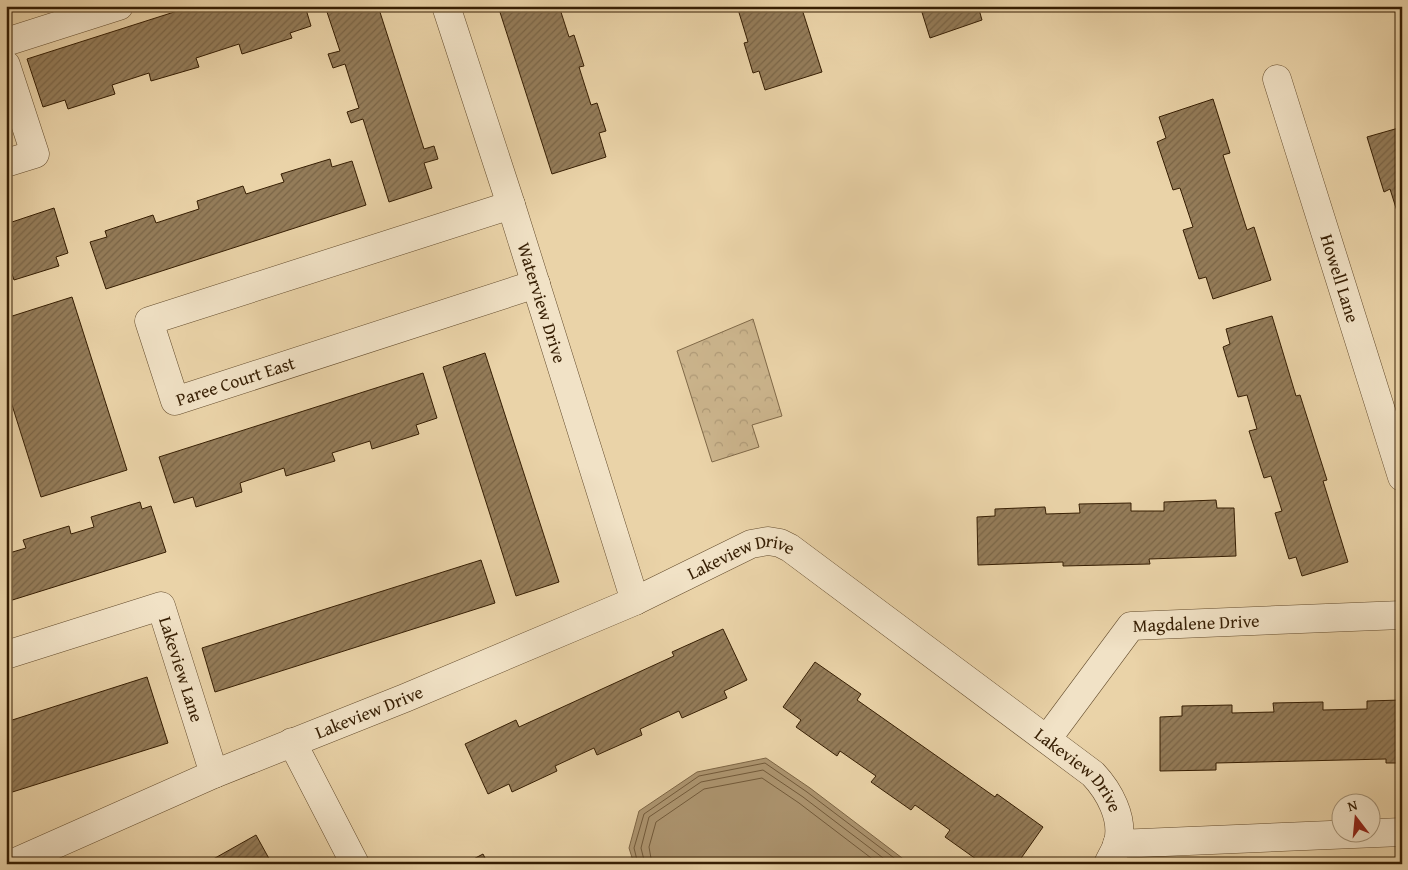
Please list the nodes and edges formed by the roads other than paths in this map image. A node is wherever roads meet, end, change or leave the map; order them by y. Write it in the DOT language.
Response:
graph roads {
  1 [pos="119,6"];
  2 [pos="446,6"];
  3 [pos="6,42"];
  4 [pos="6,65"];
  5 [pos="1277,79"];
  6 [pos="6,163"];
  7 [pos="511,205"];
  8 [pos="536,284"];
  9 [pos="1402,477"];
  10 [pos="635,601"];
  11 [pos="1402,615"];
  12 [pos="6,655"];
  13 [pos="1046,739"];
  14 [pos="292,742"];
  15 [pos="214,774"];
  16 [pos="1402,832"];
  17 [pos="1112,854"];
  18 [pos="11,864"];
  19 [pos="355,864"];
  1 -- 3 [label="street"];
  2 -- 7 [label="street, Waterview Drive"];
  4 -- 6 [label="street"];
  5 -- 9 [label="street, Howell Lane"];
  7 -- 8 [label="street, Waterview Drive"];
  7 -- 8 [label="street, Paree Court East"];
  8 -- 10 [label="street, Waterview Drive"];
  10 -- 13 [label="street, Lakeview Drive"];
  10 -- 14 [label="street, Lakeview Drive"];
  11 -- 13 [label="street, Magdalene Drive"];
  12 -- 15 [label="street, Lakeview Lane"];
  13 -- 17 [label="street, Lakeview Drive"];
  14 -- 15 [label="street, Lakeview Drive"];
  14 -- 19 [label="street"];
  15 -- 18 [label="street, Lakeview Drive"];
  16 -- 17 [label="street, Lakeview Drive"];
}
